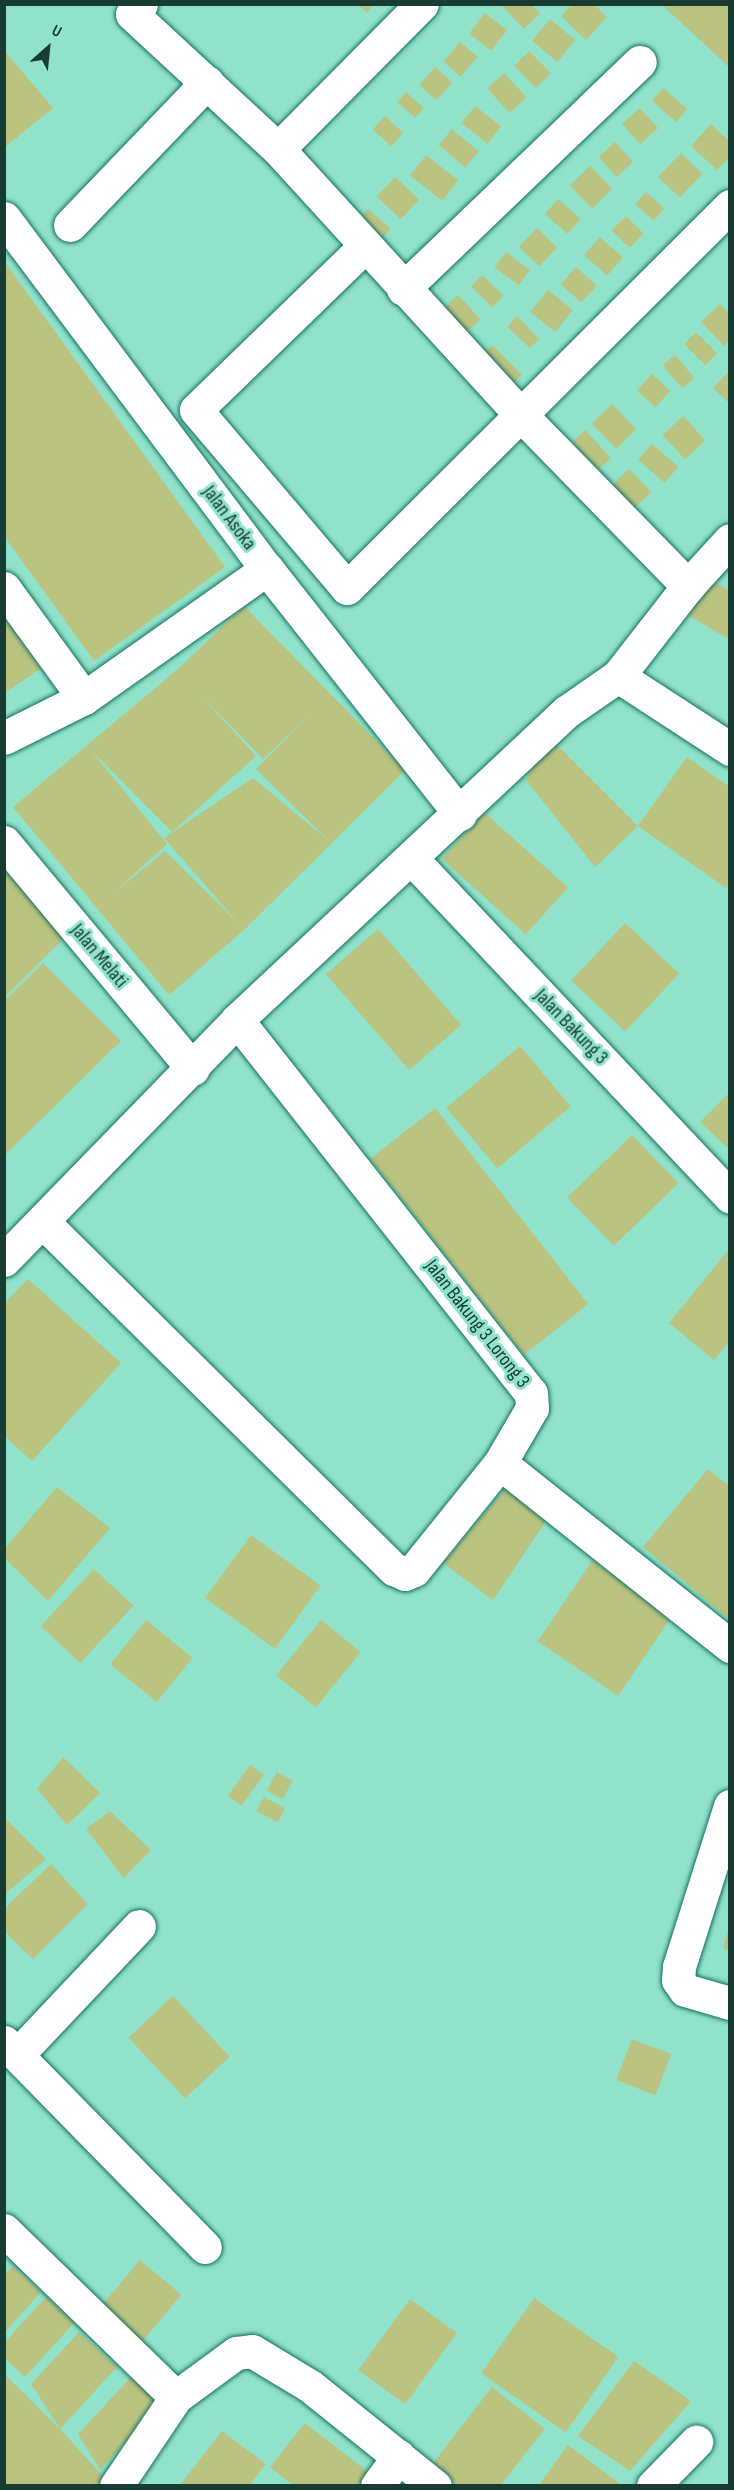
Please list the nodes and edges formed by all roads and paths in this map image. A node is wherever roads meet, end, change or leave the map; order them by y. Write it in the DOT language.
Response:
graph roads {
  1 [pos="422,4"];
  2 [pos="130,8"];
  3 [pos="640,62"];
  4 [pos="207,82"];
  5 [pos="278,149"];
  6 [pos="729,206"];
  7 [pos="4,218"];
  8 [pos="70,225"];
  9 [pos="365,246"];
  10 [pos="403,289"];
  11 [pos="522,416"];
  12 [pos="729,540"];
  13 [pos="267,569"];
  14 [pos="688,585"];
  15 [pos="4,588"];
  16 [pos="618,676"];
  17 [pos="84,698"];
  18 [pos="4,738"];
  19 [pos="729,749"];
  20 [pos="460,814"];
  21 [pos="4,842"];
  22 [pos="412,859"];
  23 [pos="237,1020"];
  24 [pos="193,1069"];
  25 [pos="729,1197"];
  26 [pos="43,1222"];
  27 [pos="4,1260"];
  28 [pos="500,1462"];
  29 [pos="729,1646"];
  30 [pos="729,1806"];
  31 [pos="138,1926"];
  32 [pos="729,2004"];
  33 [pos="11,2048"];
  34 [pos="4,2230"];
  35 [pos="206,2247"];
  36 [pos="176,2397"];
  37 [pos="696,2442"];
  38 [pos="399,2456"];
  39 [pos="116,2486"];
  40 [pos="377,2486"];
  41 [pos="435,2486"];
  42 [pos="653,2486"];
  1 -- 5 [label="street"];
  2 -- 4 [label="street"];
  3 -- 10 [label="street"];
  4 -- 5 [label="street"];
  4 -- 8 [label="street"];
  5 -- 9 [label="street"];
  6 -- 11 [label="street"];
  7 -- 13 [label="street, Jalan Asoka"];
  9 -- 10 [label="street"];
  9 -- 11 [label="street"];
  10 -- 11 [label="street"];
  11 -- 14 [label="street"];
  12 -- 14 [label="street"];
  13 -- 17 [label="street"];
  13 -- 20 [label="street, Jalan Asoka"];
  14 -- 16 [label="street"];
  15 -- 17 [label="street"];
  16 -- 19 [label="street"];
  16 -- 20 [label="street"];
  17 -- 18 [label="street"];
  20 -- 22 [label="street"];
  21 -- 24 [label="street, Jalan Melati"];
  22 -- 23 [label="street"];
  22 -- 25 [label="street, Jalan Bakung 3"];
  23 -- 24 [label="street"];
  23 -- 28 [label="street, Jalan Bakung 3 Lorong 3"];
  24 -- 26 [label="street"];
  26 -- 27 [label="street"];
  26 -- 28 [label="street, Jalan Bakung 3 Lorong 3"];
  28 -- 29 [label="street"];
  30 -- 32 [label="street"];
  31 -- 33 [label="street"];
  33 -- 35 [label="street"];
  34 -- 36 [label="street"];
  36 -- 38 [label="street"];
  36 -- 39 [label="street"];
  37 -- 42 [label="street"];
  38 -- 40 [label="street"];
  38 -- 41 [label="street"];
}
